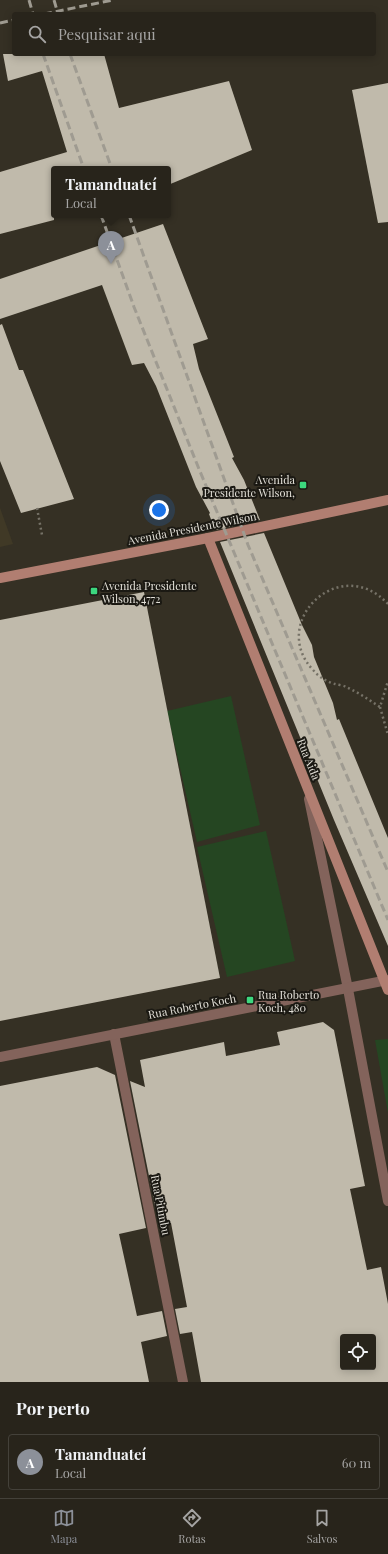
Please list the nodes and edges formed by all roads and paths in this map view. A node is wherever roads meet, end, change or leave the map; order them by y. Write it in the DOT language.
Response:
graph roads {
  1 [pos="388,500"];
  2 [pos="37,508"];
  3 [pos="42,535"];
  4 [pos="208,538"];
  5 [pos="0,578"];
  6 [pos="388,604"];
  7 [pos="388,681"];
  8 [pos="380,707"];
  9 [pos="388,735"];
  10 [pos="306,786"];
  11 [pos="387,984"];
  12 [pos="348,988"];
  13 [pos="114,1034"];
  14 [pos="0,1057"];
  15 [pos="388,1201"];
  16 [pos="183,1382"];
  1 -- 4 [label="street, Avenida Presidente Wilson"];
  2 -- 3 [label="path"];
  4 -- 5 [label="street, Avenida Presidente Wilson"];
  4 -- 10 [label="street, Rua Aida"];
  6 -- 8 [label="path"];
  7 -- 8 [label="path"];
  8 -- 9 [label="path"];
  10 -- 11 [label="street, Rua Aida"];
  10 -- 12 [label="street"];
  11 -- 12 [label="street, Rua Roberto Koch"];
  12 -- 13 [label="street, Rua Roberto Koch"];
  12 -- 15 [label="street"];
  13 -- 14 [label="street, Rua Roberto Koch"];
  13 -- 16 [label="street, Rua Pitimbu"];
}
